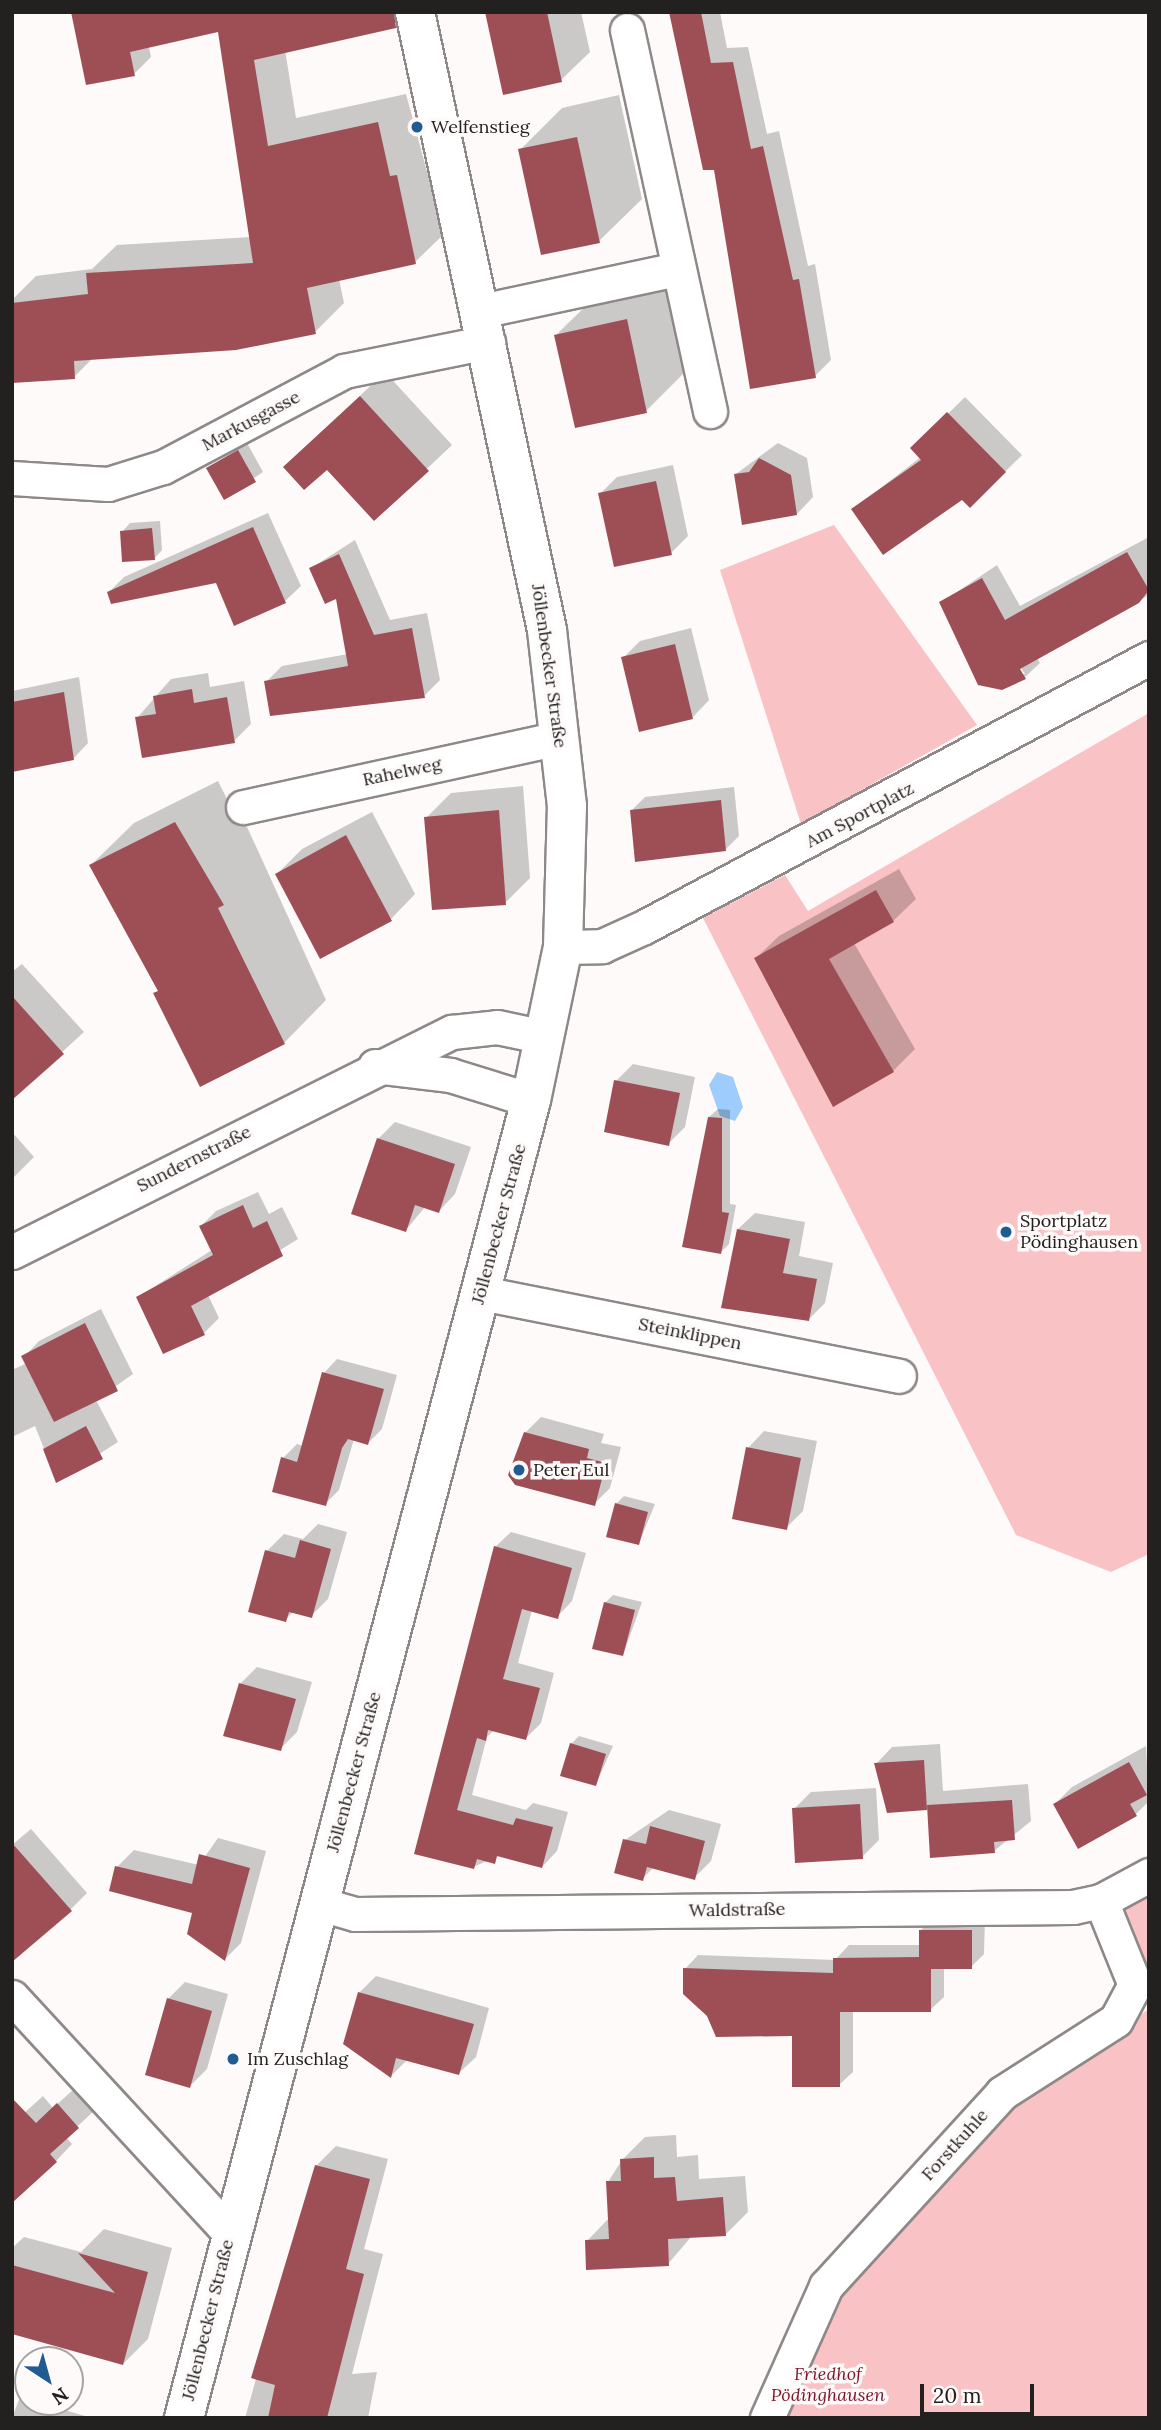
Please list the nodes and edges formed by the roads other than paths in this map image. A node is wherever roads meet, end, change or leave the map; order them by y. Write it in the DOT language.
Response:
graph roads {
  1 [pos="415,12"];
  2 [pos="627,30"];
  3 [pos="677,269"];
  4 [pos="485,327"];
  5 [pos="710,411"];
  6 [pos="12,478"];
  7 [pos="1149,658"];
  8 [pos="560,738"];
  9 [pos="243,807"];
  10 [pos="563,947"];
  11 [pos="544,1037"];
  12 [pos="375,1066"];
  13 [pos="531,1100"];
  14 [pos="12,1252"];
  15 [pos="481,1293"];
  16 [pos="899,1376"];
  17 [pos="1149,1875"];
  18 [pos="1101,1901"];
  19 [pos="320,1904"];
  20 [pos="12,1997"];
  21 [pos="230,2233"];
  22 [pos="184,2418"];
  23 [pos="767,2418"];
  1 -- 4 [label="main road, Jöllenbecker Straße"];
  2 -- 3 [label="street"];
  3 -- 4 [label="street"];
  3 -- 5 [label="street"];
  4 -- 6 [label="street, Markusgasse"];
  4 -- 8 [label="main road, Jöllenbecker Straße"];
  7 -- 10 [label="street, Am Sportplatz"];
  8 -- 9 [label="street, Rahelweg"];
  8 -- 10 [label="main road, Jöllenbecker Straße"];
  10 -- 11 [label="main road, Jöllenbecker Straße"];
  11 -- 12 [label="street, Sundernstraße"];
  11 -- 13 [label="main road, Jöllenbecker Straße"];
  12 -- 13 [label="street"];
  12 -- 14 [label="street, Sundernstraße"];
  13 -- 15 [label="main road, Jöllenbecker Straße"];
  15 -- 16 [label="street, Steinklippen"];
  15 -- 19 [label="main road, Jöllenbecker Straße"];
  17 -- 18 [label="street, Waldstraße"];
  18 -- 19 [label="street, Waldstraße"];
  18 -- 23 [label="street, Forstkuhle"];
  19 -- 21 [label="main road, Jöllenbecker Straße"];
  20 -- 21 [label="street"];
  21 -- 22 [label="main road, Jöllenbecker Straße"];
}
